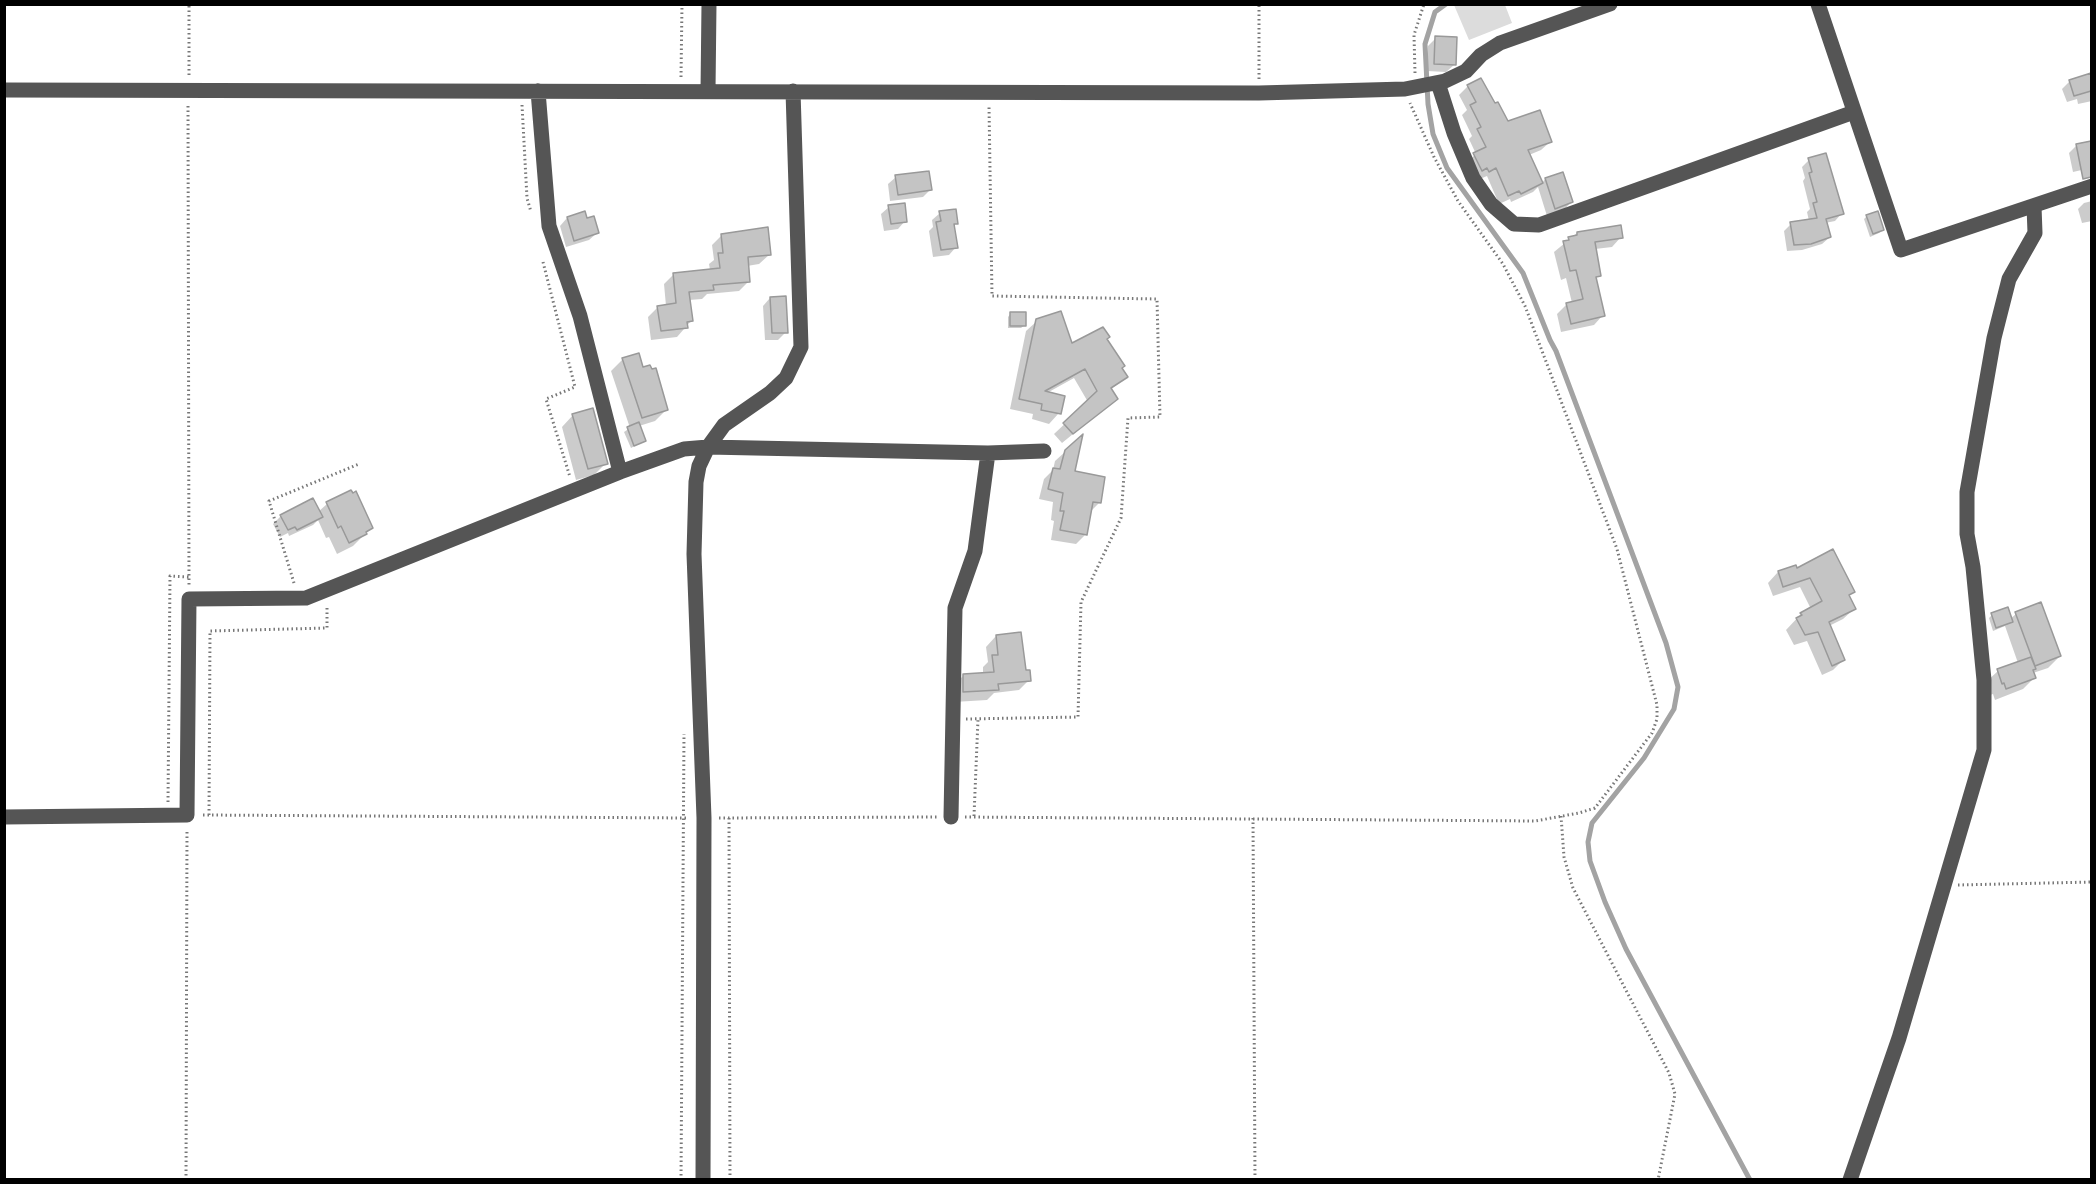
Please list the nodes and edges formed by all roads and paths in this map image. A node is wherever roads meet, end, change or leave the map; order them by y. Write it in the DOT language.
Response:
graph roads {
  1 [pos="189,4"];
  2 [pos="682,4"];
  3 [pos="708,4"];
  4 [pos="1259,4"];
  5 [pos="1424,4"];
  6 [pos="1610,4"];
  7 [pos="1818,4"];
  8 [pos="1438,83"];
  9 [pos="1410,88"];
  10 [pos="4,90"];
  11 [pos="521,91"];
  12 [pos="538,91"];
  13 [pos="681,91"];
  14 [pos="708,91"];
  15 [pos="793,91"];
  16 [pos="189,92"];
  17 [pos="988,92"];
  18 [pos="1259,93"];
  19 [pos="1854,112"];
  20 [pos="2091,186"];
  21 [pos="2034,206"];
  22 [pos="533,220"];
  23 [pos="541,254"];
  24 [pos="708,447"];
  25 [pos="1044,451"];
  26 [pos="988,453"];
  27 [pos="359,464"];
  28 [pos="620,472"];
  29 [pos="574,491"];
  30 [pos="189,577"];
  31 [pos="327,588"];
  32 [pos="298,598"];
  33 [pos="189,599"];
  34 [pos="953,719"];
  35 [pos="978,719"];
  36 [pos="684,723"];
  37 [pos="168,815"];
  38 [pos="187,815"];
  39 [pos="209,815"];
  40 [pos="1561,816"];
  41 [pos="4,817"];
  42 [pos="951,817"];
  43 [pos="974,817"];
  44 [pos="683,818"];
  45 [pos="704,818"];
  46 [pos="729,818"];
  47 [pos="1253,818"];
  48 [pos="2091,882"];
  49 [pos="1944,886"];
  50 [pos="186,1179"];
  51 [pos="681,1179"];
  52 [pos="703,1179"];
  53 [pos="729,1179"];
  54 [pos="1255,1179"];
  55 [pos="1658,1179"];
  56 [pos="1850,1179"];
  1 -- 16 [label="path"];
  2 -- 13 [label="path"];
  3 -- 14 [label="street"];
  4 -- 18 [label="path"];
  5 -- 9 [label="path"];
  6 -- 8 [label="street"];
  7 -- 19 [label="street"];
  8 -- 9 [label="street"];
  8 -- 19 [label="street"];
  9 -- 18 [label="street"];
  9 -- 40 [label="path"];
  10 -- 16 [label="street"];
  11 -- 12 [label="street"];
  11 -- 16 [label="street"];
  11 -- 22 [label="path"];
  12 -- 13 [label="street"];
  12 -- 28 [label="street"];
  13 -- 14 [label="street"];
  14 -- 15 [label="street"];
  15 -- 17 [label="street"];
  15 -- 24 [label="street"];
  16 -- 30 [label="path"];
  17 -- 18 [label="street"];
  17 -- 35 [label="path"];
  19 -- 21 [label="street"];
  20 -- 21 [label="street"];
  21 -- 49 [label="street"];
  23 -- 29 [label="path"];
  24 -- 26 [label="street"];
  24 -- 28 [label="street"];
  24 -- 45 [label="street"];
  25 -- 26 [label="street"];
  26 -- 34 [label="street"];
  27 -- 32 [label="path"];
  28 -- 29 [label="street"];
  29 -- 31 [label="street"];
  30 -- 33 [label="path"];
  30 -- 37 [label="path"];
  31 -- 32 [label="street"];
  31 -- 39 [label="path"];
  32 -- 33 [label="street"];
  33 -- 38 [label="street"];
  34 -- 35 [label="path"];
  34 -- 42 [label="street"];
  35 -- 43 [label="path"];
  36 -- 44 [label="path"];
  37 -- 38 [label="street"];
  37 -- 41 [label="street"];
  38 -- 39 [label="path"];
  38 -- 50 [label="path"];
  39 -- 44 [label="path"];
  40 -- 47 [label="path"];
  40 -- 55 [label="path"];
  42 -- 43 [label="path"];
  42 -- 46 [label="path"];
  43 -- 47 [label="path"];
  44 -- 45 [label="path"];
  44 -- 51 [label="path"];
  45 -- 46 [label="path"];
  45 -- 52 [label="street"];
  46 -- 53 [label="path"];
  47 -- 54 [label="path"];
  48 -- 49 [label="path"];
  49 -- 56 [label="street"];
}
